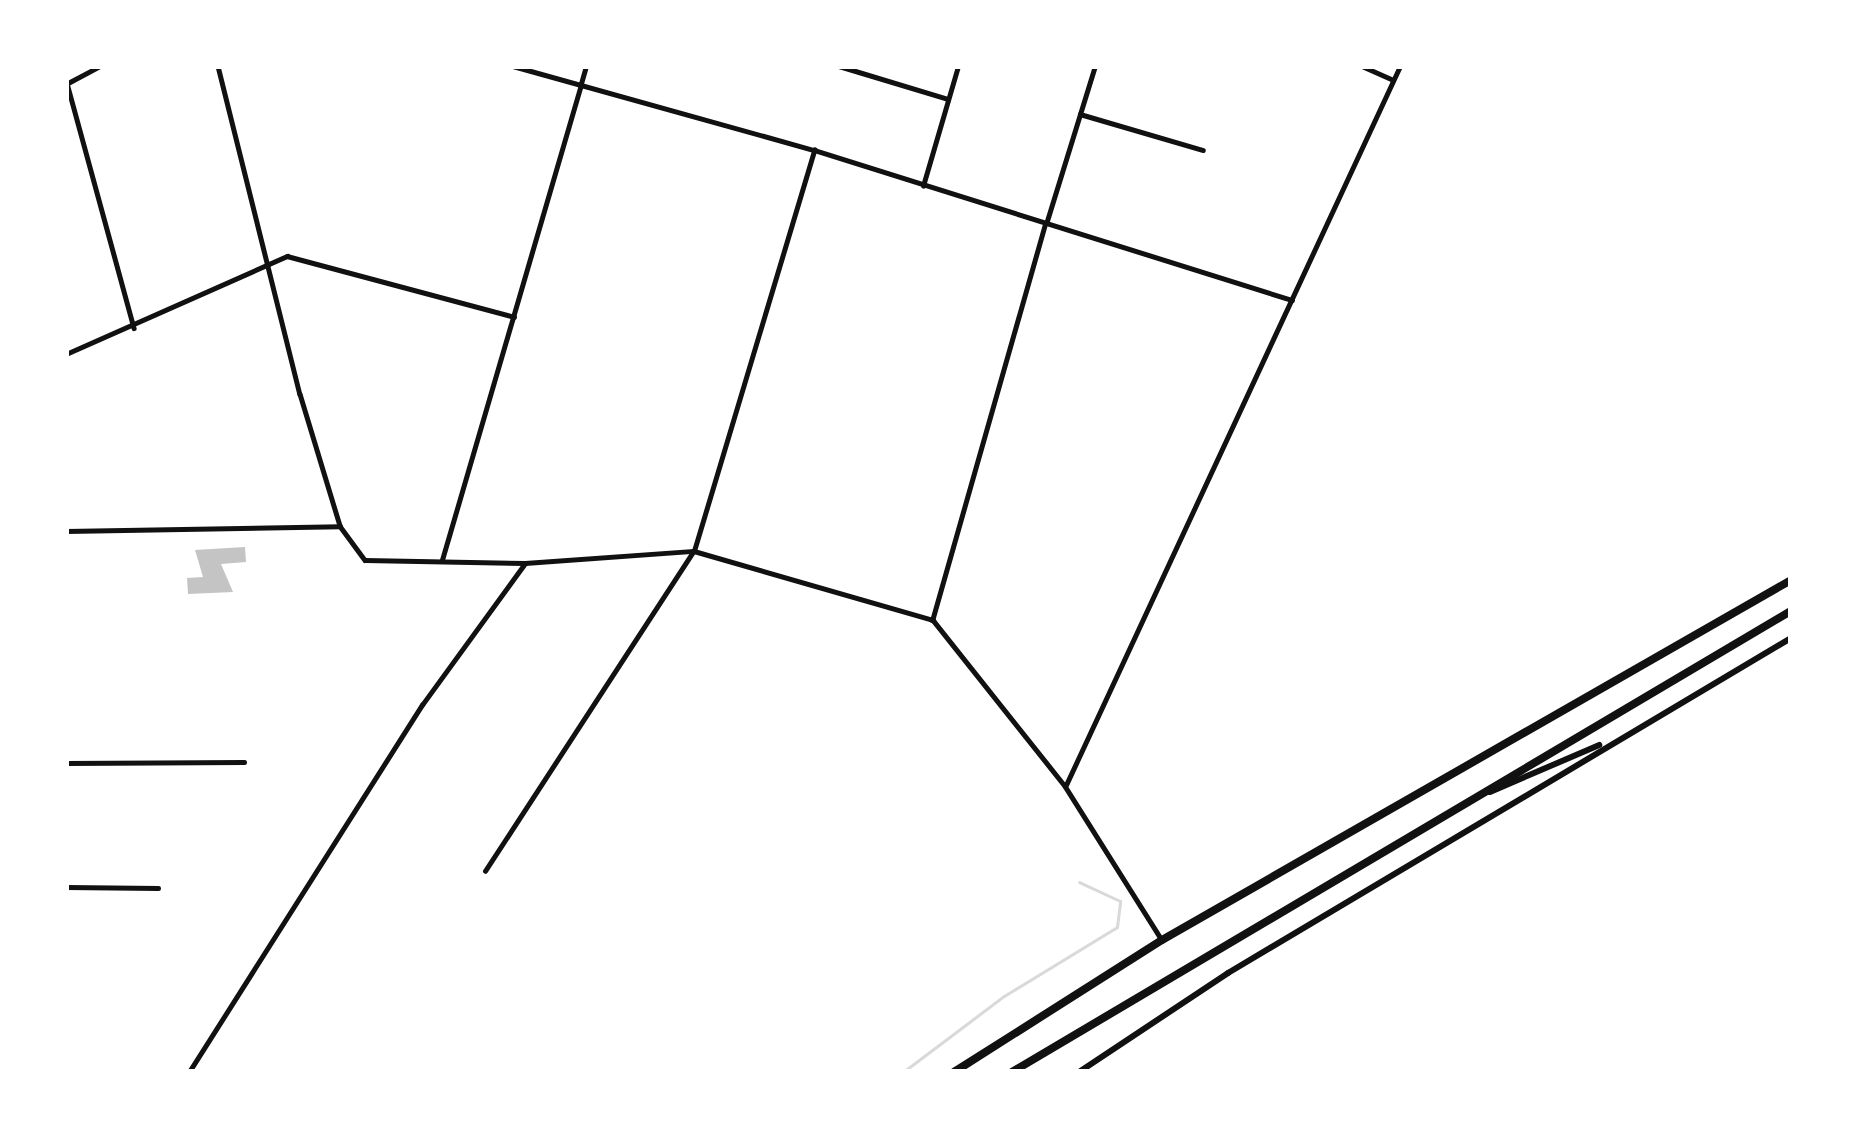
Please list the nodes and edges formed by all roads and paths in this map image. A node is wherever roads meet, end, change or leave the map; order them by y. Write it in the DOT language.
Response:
graph roads {
  1 [pos="100,66"];
  2 [pos="218,66"];
  3 [pos="513,66"];
  4 [pos="586,66"];
  5 [pos="839,66"];
  6 [pos="958,66"];
  7 [pos="1095,66"];
  8 [pos="1361,66"];
  9 [pos="1400,66"];
  10 [pos="1393,80"];
  11 [pos="67,84"];
  12 [pos="580,87"];
  13 [pos="948,98"];
  14 [pos="1080,114"];
  15 [pos="814,150"];
  16 [pos="1203,150"];
  17 [pos="922,186"];
  18 [pos="1046,225"];
  19 [pos="267,261"];
  20 [pos="1292,300"];
  21 [pos="514,317"];
  22 [pos="134,328"];
  23 [pos="66,354"];
  24 [pos="340,526"];
  25 [pos="66,532"];
  26 [pos="694,551"];
  27 [pos="441,561"];
  28 [pos="525,563"];
  29 [pos="1791,580"];
  30 [pos="1791,611"];
  31 [pos="933,620"];
  32 [pos="1791,638"];
  33 [pos="1614,739"];
  34 [pos="244,762"];
  35 [pos="66,763"];
  36 [pos="1065,786"];
  37 [pos="1443,813"];
  38 [pos="485,872"];
  39 [pos="66,886"];
  40 [pos="158,888"];
  41 [pos="1162,940"];
  42 [pos="189,1072"];
  43 [pos="954,1072"];
  44 [pos="1012,1072"];
  45 [pos="1079,1072"];
  1 -- 11 [label="street"];
  2 -- 19 [label="street"];
  3 -- 12 [label="street"];
  4 -- 12 [label="street"];
  5 -- 13 [label="street"];
  6 -- 13 [label="street"];
  7 -- 14 [label="street"];
  8 -- 10 [label="street"];
  9 -- 10 [label="street"];
  10 -- 20 [label="street"];
  11 -- 22 [label="street"];
  12 -- 15 [label="street"];
  12 -- 21 [label="street"];
  13 -- 17 [label="street"];
  14 -- 16 [label="street"];
  14 -- 18 [label="street"];
  15 -- 17 [label="street"];
  15 -- 26 [label="street"];
  17 -- 18 [label="street"];
  18 -- 20 [label="street"];
  18 -- 31 [label="street"];
  19 -- 21 [label="street"];
  19 -- 22 [label="street"];
  19 -- 24 [label="street"];
  20 -- 36 [label="street"];
  21 -- 27 [label="street"];
  22 -- 23 [label="street"];
  24 -- 25 [label="street"];
  24 -- 27 [label="street"];
  26 -- 28 [label="street"];
  26 -- 31 [label="street"];
  26 -- 38 [label="street"];
  27 -- 28 [label="street"];
  28 -- 42 [label="street"];
  29 -- 41 [label="highway"];
  30 -- 37 [label="highway"];
  31 -- 36 [label="street"];
  32 -- 33 [label="main road"];
  33 -- 37 [label="main road"];
  33 -- 45 [label="main road"];
  34 -- 35 [label="street"];
  36 -- 41 [label="street"];
  37 -- 44 [label="highway"];
  39 -- 40 [label="street"];
  41 -- 43 [label="highway"];
}
